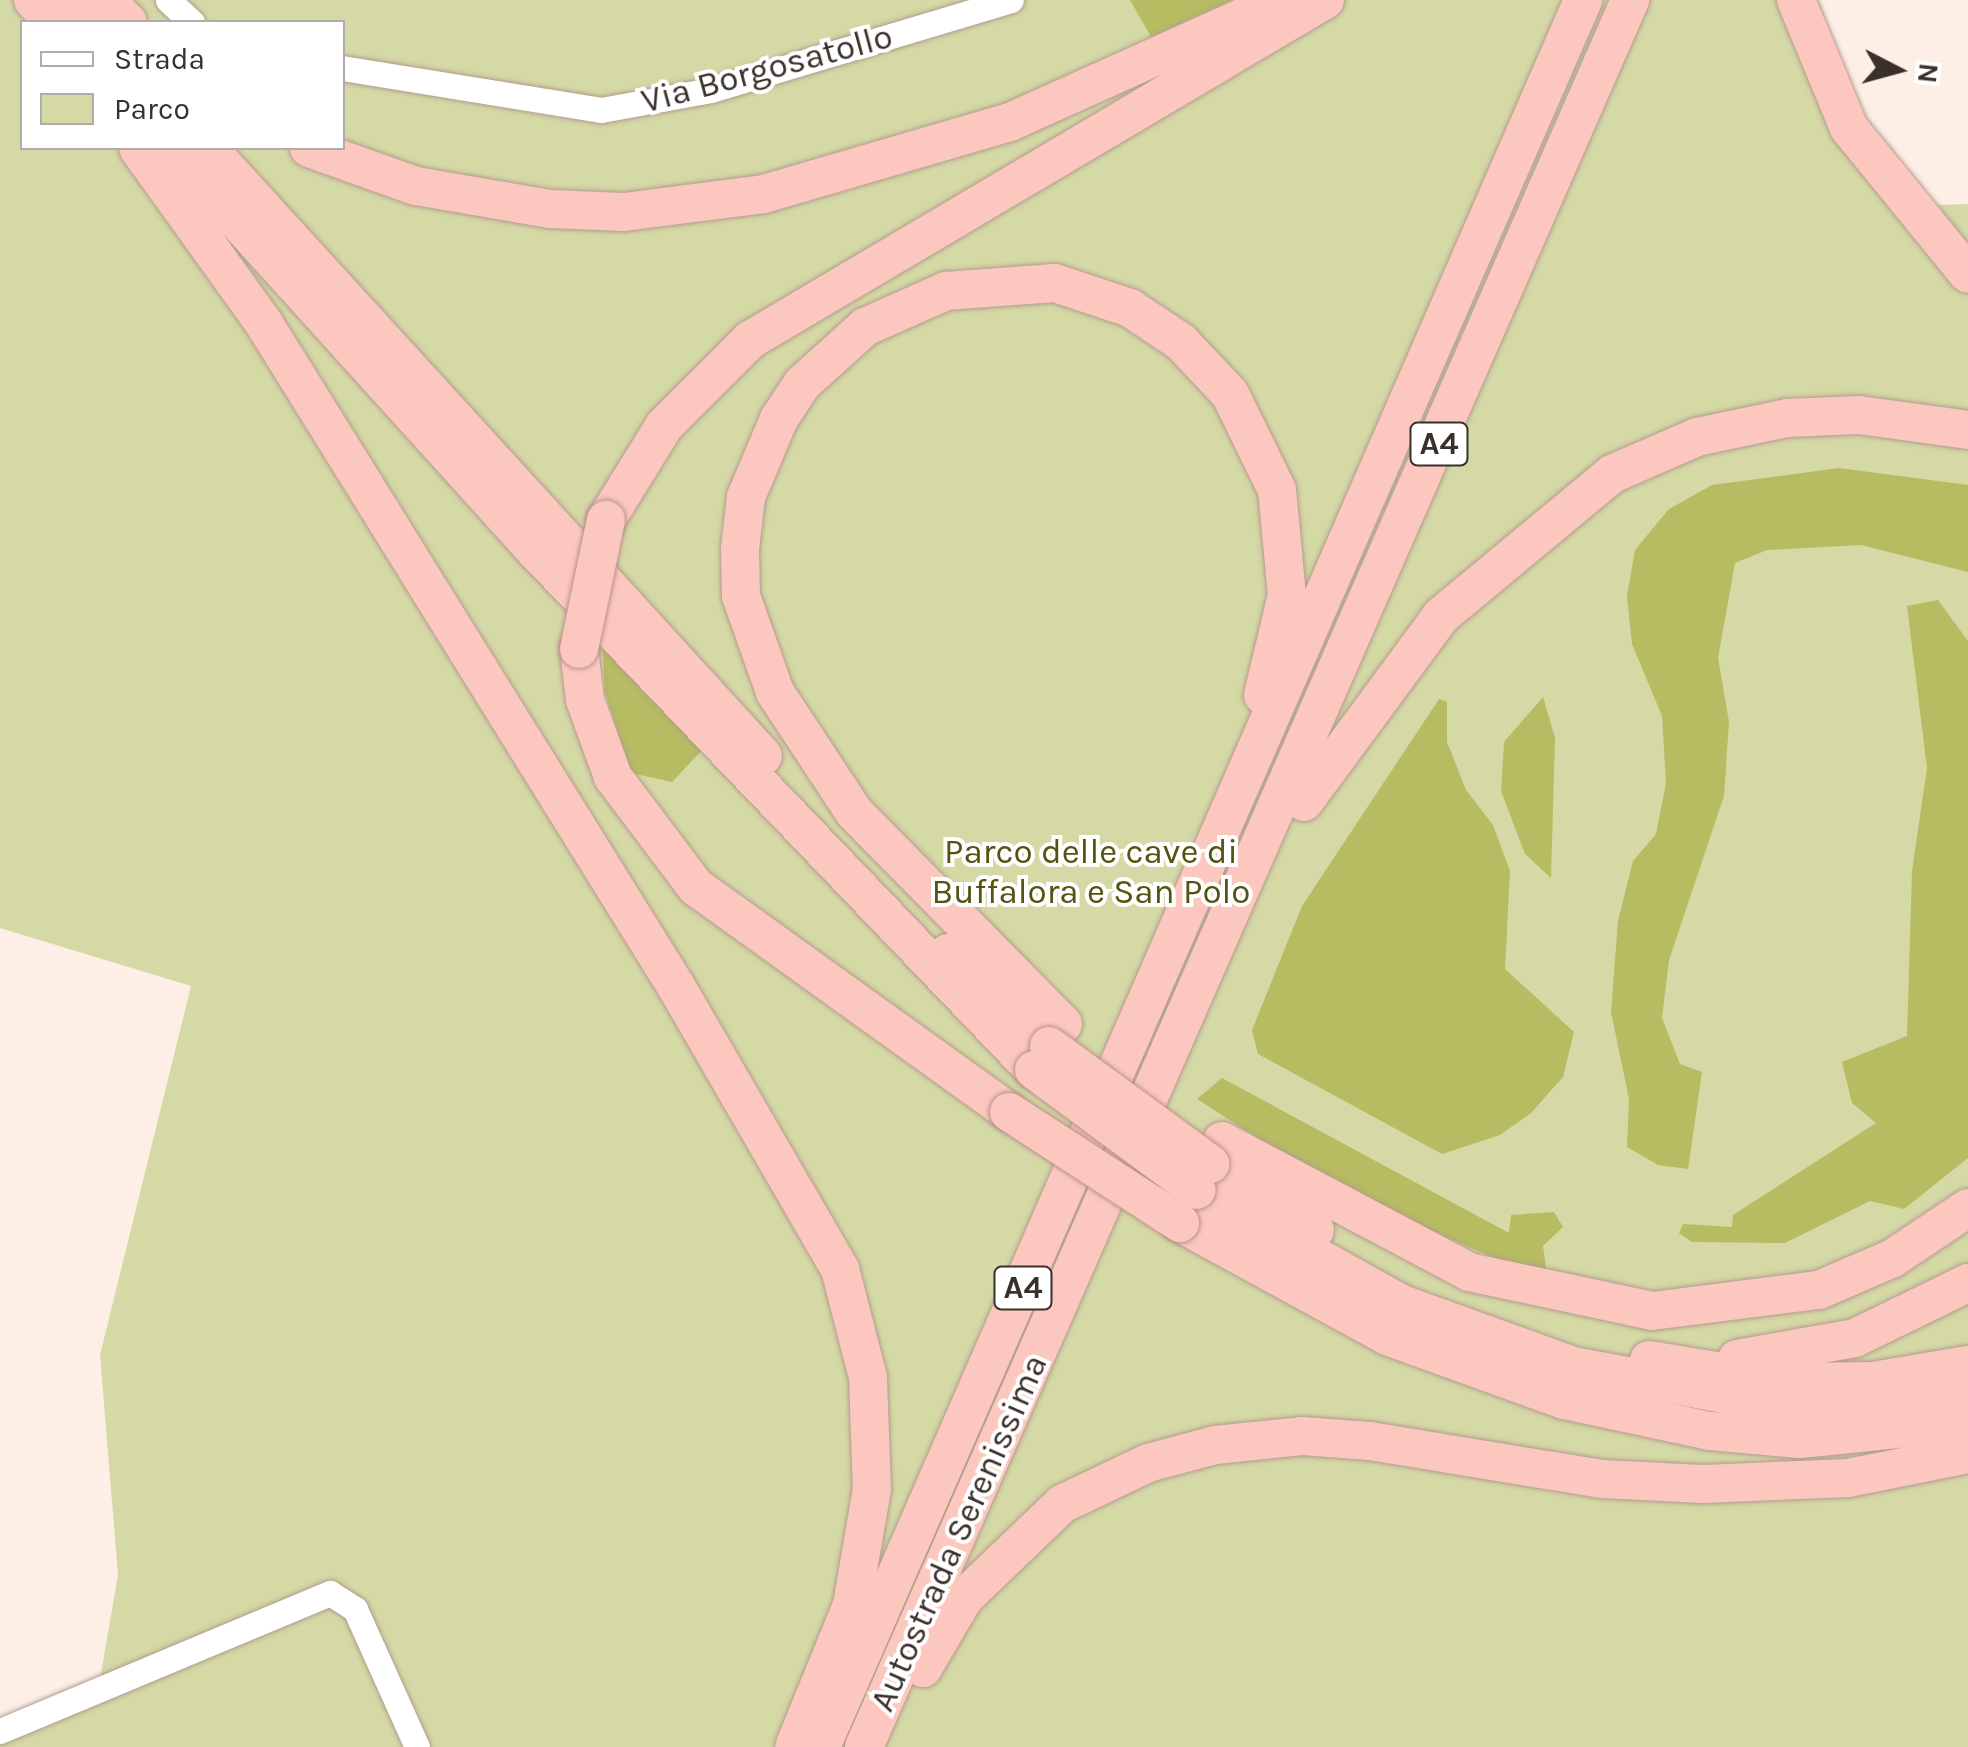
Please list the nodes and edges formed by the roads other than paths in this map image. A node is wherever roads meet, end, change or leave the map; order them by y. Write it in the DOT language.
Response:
graph roads {
  1 [pos="9,0"];
  2 [pos="34,0"];
  3 [pos="72,0"];
  4 [pos="105,0"];
  5 [pos="168,0"];
  6 [pos="1011,0"];
  7 [pos="1281,0"];
  8 [pos="1325,0"];
  9 [pos="1583,0"];
  10 [pos="1630,0"];
  11 [pos="1796,0"];
  12 [pos="28,20"];
  13 [pos="52,20"];
  14 [pos="90,20"];
  15 [pos="126,20"];
  16 [pos="190,20"];
  17 [pos="345,68"];
  18 [pos="139,150"];
  19 [pos="173,150"];
  20 [pos="210,150"];
  21 [pos="315,150"];
  22 [pos="1926,230"];
  23 [pos="1968,259"];
  24 [pos="1968,274"];
  25 [pos="1968,430"];
  26 [pos="1228,830"];
  27 [pos="1246,886"];
  28 [pos="1049,1046"];
  29 [pos="1202,1179"];
  30 [pos="1968,1208"];
  31 [pos="1968,1284"];
  32 [pos="1650,1360"];
  33 [pos="1968,1365"];
  34 [pos="1968,1392"];
  35 [pos="1968,1422"];
  36 [pos="1968,1454"];
  37 [pos="0,1731"];
  38 [pos="417,1747"];
  39 [pos="794,1747"];
  40 [pos="821,1747"];
  41 [pos="864,1747"];
  42 [pos="885,1747"];
  1 -- 12 [label="highway"];
  2 -- 13 [label="highway"];
  3 -- 14 [label="highway"];
  4 -- 15 [label="highway"];
  5 -- 16 [label="street"];
  6 -- 17 [label="street, Via Borgosatollo"];
  7 -- 21 [label="highway"];
  8 -- 29 [label="highway, bridge"];
  9 -- 26 [label="highway, Autostrada Serenissima / A4"];
  10 -- 27 [label="highway, Autostrada Serenissima / A4"];
  11 -- 22 [label="highway"];
  18 -- 39 [label="highway"];
  19 -- 28 [label="highway"];
  20 -- 28 [label="highway"];
  22 -- 23 [label="highway"];
  22 -- 24 [label="highway"];
  25 -- 27 [label="highway"];
  26 -- 28 [label="highway"];
  26 -- 40 [label="highway, Autostrada Serenissima / A4"];
  27 -- 41 [label="highway, Autostrada Serenissima / A4"];
  28 -- 29 [label="highway, bridge"];
  28 -- 29 [label="highway"];
  29 -- 30 [label="highway"];
  29 -- 32 [label="highway"];
  29 -- 34 [label="highway"];
  29 -- 35 [label="highway"];
  31 -- 32 [label="highway"];
  32 -- 33 [label="highway"];
  36 -- 42 [label="highway"];
  37 -- 38 [label="street"];
}
